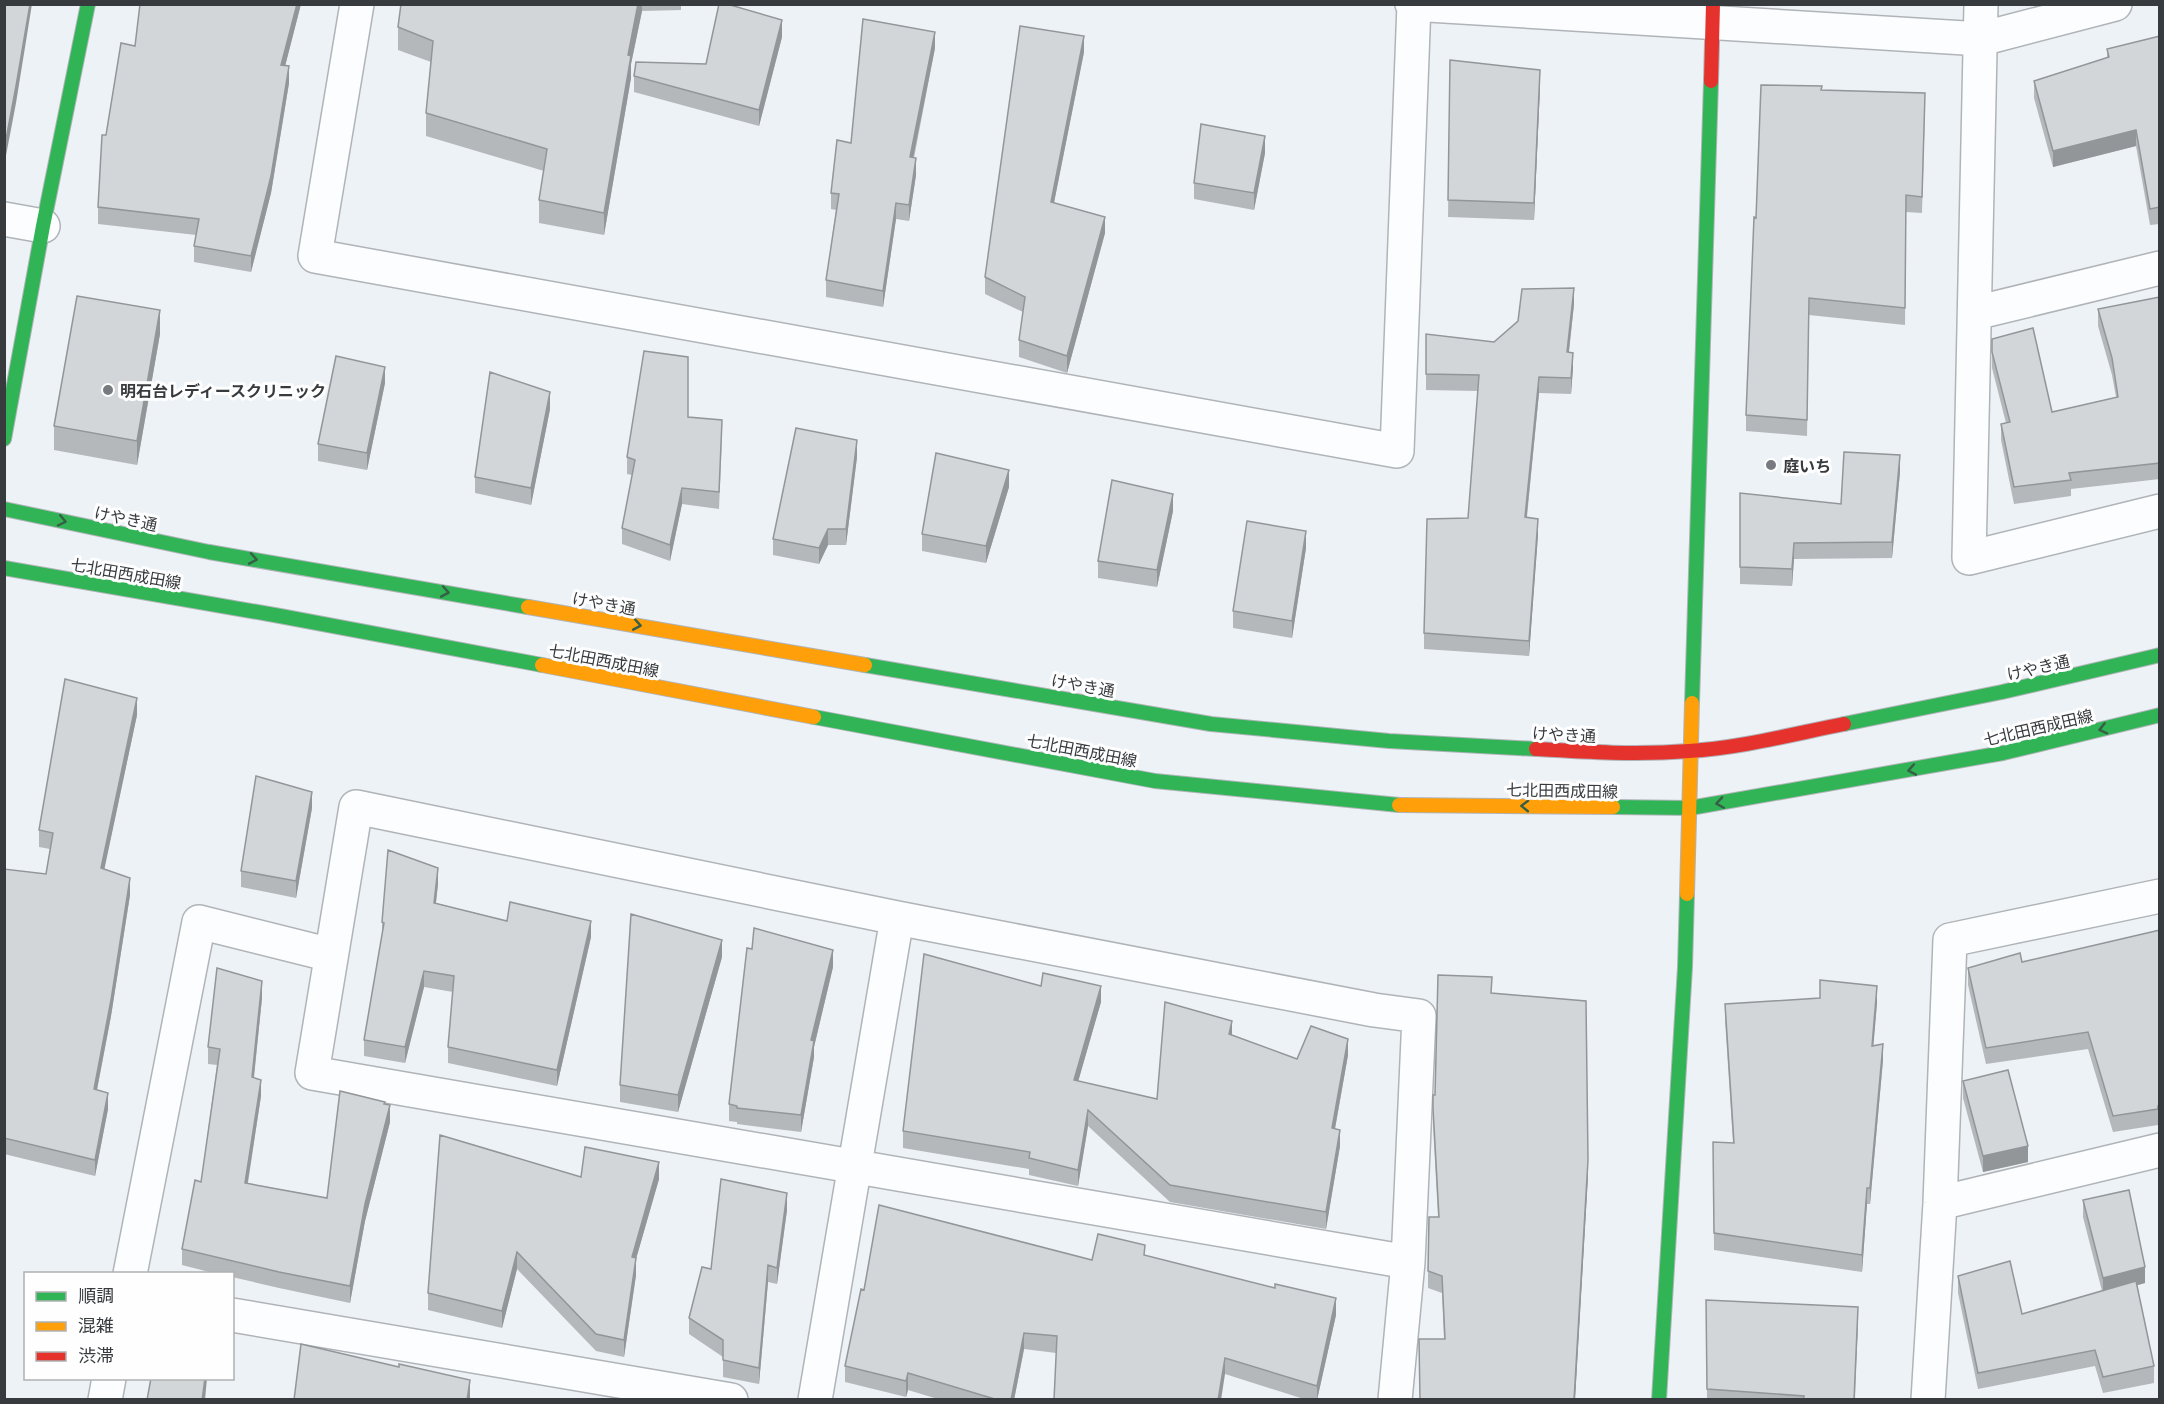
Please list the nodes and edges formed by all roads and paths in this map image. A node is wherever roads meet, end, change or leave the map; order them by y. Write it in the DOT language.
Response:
graph roads {
  1 [pos="88,4"];
  2 [pos="357,4"];
  3 [pos="1981,4"];
  4 [pos="2115,4"];
  5 [pos="1414,5"];
  6 [pos="1713,13"];
  7 [pos="1981,39"];
  8 [pos="4,219"];
  9 [pos="43,226"];
  10 [pos="2160,267"];
  11 [pos="1974,313"];
  12 [pos="4,439"];
  13 [pos="4,509"];
  14 [pos="2160,511"];
  15 [pos="4,568"];
  16 [pos="2160,655"];
  17 [pos="2160,715"];
  18 [pos="1691,751"];
  19 [pos="1690,808"];
  20 [pos="2160,896"];
  21 [pos="897,918"];
  22 [pos="332,955"];
  23 [pos="2160,1150"];
  24 [pos="855,1167"];
  25 [pos="1941,1203"];
  26 [pos="1408,1262"];
  27 [pos="130,1272"];
  28 [pos="234,1315"];
  29 [pos="109,1380"];
  30 [pos="105,1400"];
  31 [pos="731,1400"];
  32 [pos="814,1400"];
  33 [pos="1395,1400"];
  34 [pos="1659,1400"];
  35 [pos="1928,1400"];
  1 -- 9 [label="street"];
  2 -- 5 [label="street"];
  3 -- 7 [label="street"];
  4 -- 7 [label="street"];
  5 -- 6 [label="street"];
  6 -- 7 [label="street"];
  6 -- 18 [label="street"];
  7 -- 11 [label="street"];
  8 -- 9 [label="street"];
  9 -- 12 [label="street"];
  10 -- 11 [label="street"];
  11 -- 14 [label="street"];
  13 -- 18 [label="street, けやき通, one-way"];
  19 -- 15 [label="street, 七北田西成田線, one-way"];
  16 -- 18 [label="street, けやき通"];
  17 -- 19 [label="street, 七北田西成田線, one-way"];
  18 -- 19 [label="street"];
  19 -- 34 [label="street"];
  20 -- 25 [label="street"];
  21 -- 22 [label="street"];
  21 -- 24 [label="street"];
  21 -- 26 [label="street"];
  22 -- 24 [label="street"];
  22 -- 27 [label="street"];
  23 -- 25 [label="street"];
  24 -- 26 [label="street"];
  24 -- 32 [label="street"];
  25 -- 35 [label="street"];
  26 -- 33 [label="street"];
  28 -- 31 [label="street"];
  29 -- 30 [label="street"];
}
